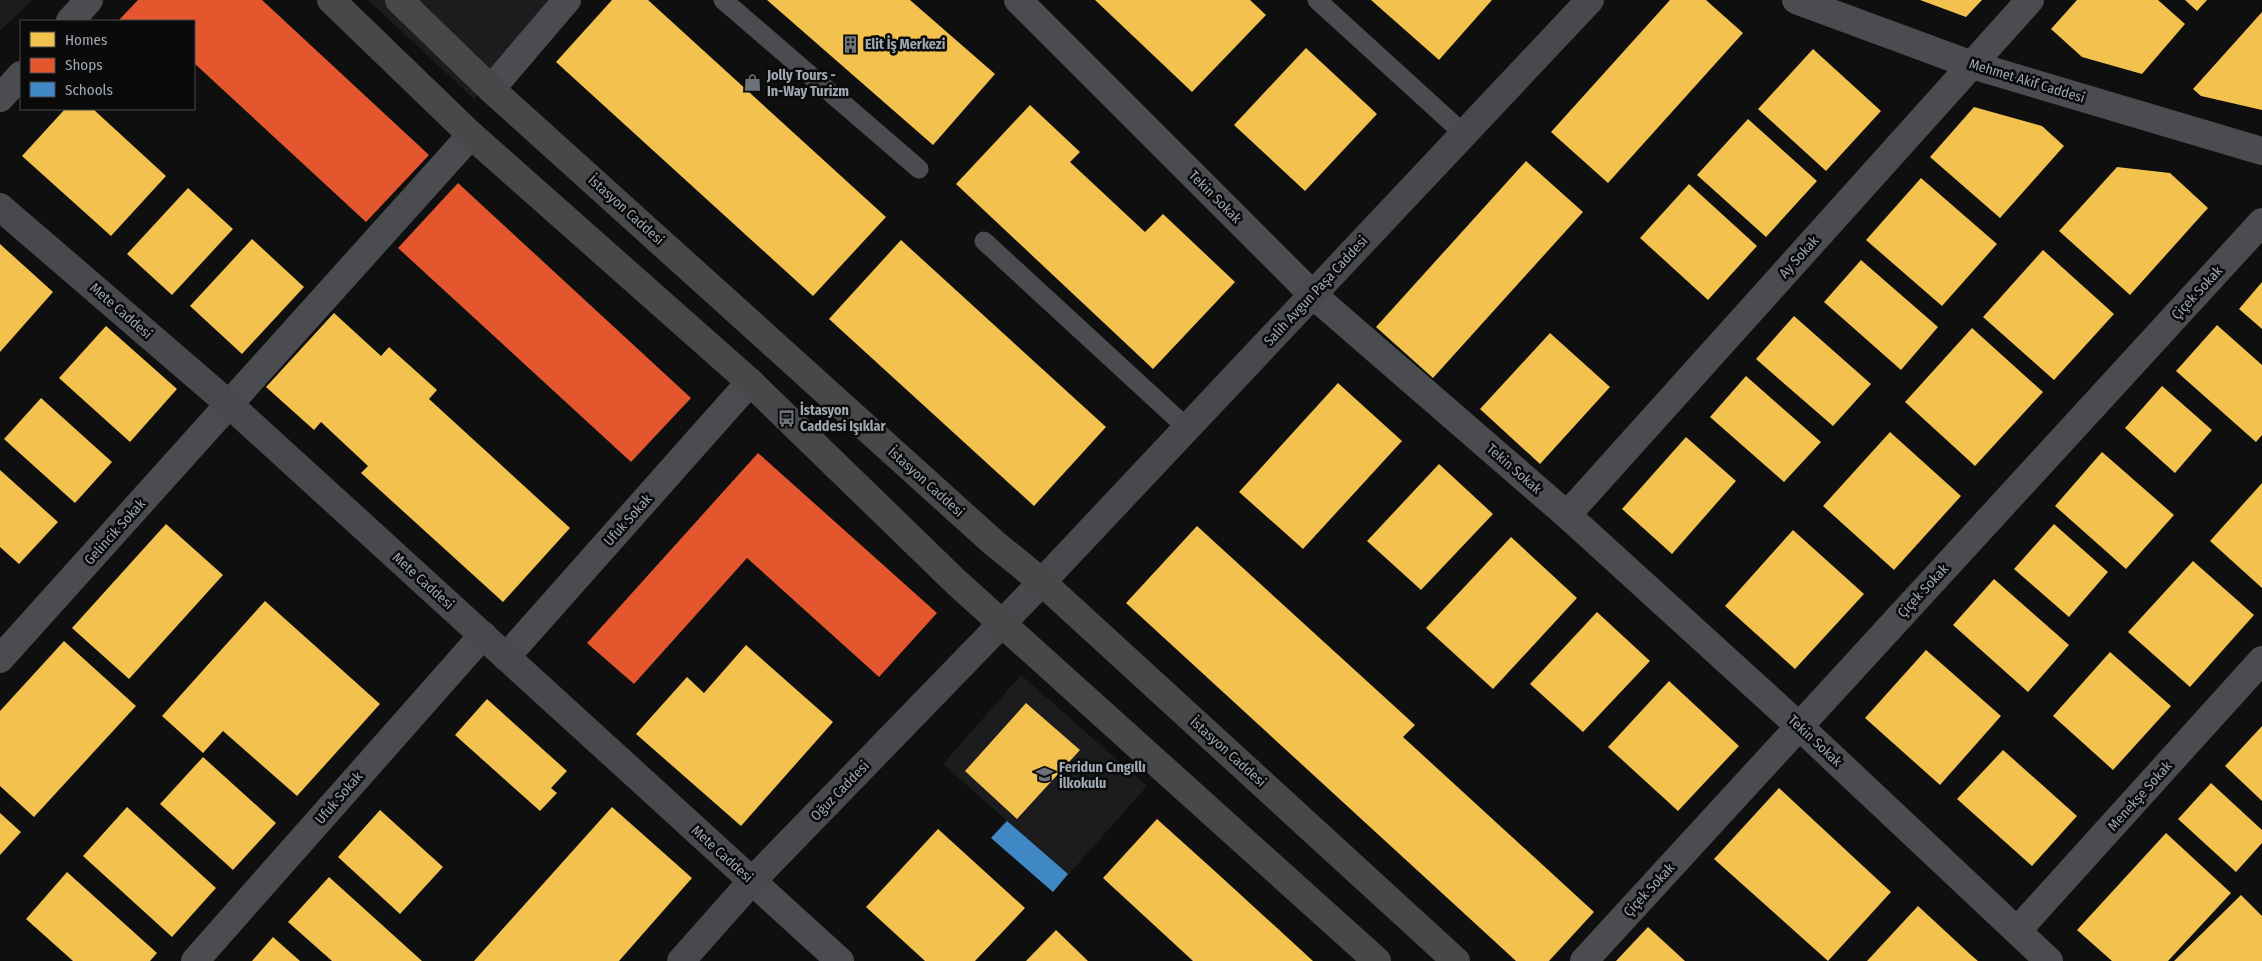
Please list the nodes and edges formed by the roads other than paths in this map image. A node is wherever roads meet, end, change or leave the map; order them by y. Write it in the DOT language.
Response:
graph roads {
  1 [pos="90,0"];
  2 [pos="331,0"];
  3 [pos="399,0"];
  4 [pos="567,0"];
  5 [pos="723,0"];
  6 [pos="1018,0"];
  7 [pos="1317,0"];
  8 [pos="1590,0"];
  9 [pos="1796,0"];
  10 [pos="2030,0"];
  11 [pos="71,20"];
  12 [pos="1972,65"];
  13 [pos="20,75"];
  14 [pos="491,89"];
  15 [pos="0,98"];
  16 [pos="1464,134"];
  17 [pos="471,135"];
  18 [pos="2262,151"];
  19 [pos="919,169"];
  20 [pos="0,207"];
  21 [pos="2262,222"];
  22 [pos="984,241"];
  23 [pos="1312,294"];
  24 [pos="750,382"];
  25 [pos="230,405"];
  26 [pos="1187,428"];
  27 [pos="1567,515"];
  28 [pos="1042,582"];
  29 [pos="1002,623"];
  30 [pos="482,635"];
  31 [pos="506,657"];
  32 [pos="0,659"];
  33 [pos="2262,660"];
  34 [pos="1800,726"];
  35 [pos="752,881"];
  36 [pos="2017,931"];
  37 [pos="195,961"];
  38 [pos="681,961"];
  39 [pos="840,961"];
  40 [pos="1377,961"];
  41 [pos="1456,961"];
  42 [pos="1584,961"];
  43 [pos="2049,961"];
  1 -- 11 [label="street"];
  2 -- 17 [label="main road"];
  3 -- 14 [label="main road, İstasyon Caddesi"];
  4 -- 14 [label="street"];
  5 -- 19 [label="lane"];
  6 -- 23 [label="street, Tekin Sokak"];
  7 -- 16 [label="lane"];
  8 -- 16 [label="street, Salih Avgun Paşa Caddesi"];
  9 -- 12 [label="street, Mehmet Akif Caddesi"];
  10 -- 12 [label="street, Ay Sokak"];
  12 -- 18 [label="street, Mehmet Akif Caddesi"];
  12 -- 27 [label="street, Ay Sokak"];
  13 -- 15 [label="street"];
  14 -- 28 [label="main road, İstasyon Caddesi"];
  16 -- 23 [label="street, Salih Avgun Paşa Caddesi"];
  17 -- 24 [label="main road"];
  17 -- 25 [label="street, Gelincik Sokak"];
  20 -- 25 [label="street, Mete Caddesi"];
  21 -- 34 [label="street, Çiçek Sokak"];
  22 -- 26 [label="lane"];
  23 -- 26 [label="street, Salih Avgun Paşa Caddesi"];
  23 -- 27 [label="street, Tekin Sokak"];
  24 -- 29 [label="main road"];
  24 -- 31 [label="street, Ufuk Sokak"];
  25 -- 30 [label="street, Mete Caddesi"];
  25 -- 32 [label="street, Gelincik Sokak"];
  26 -- 28 [label="street, Salih Avgun Paşa Caddesi"];
  27 -- 34 [label="street, Tekin Sokak"];
  28 -- 29 [label="street, Oğuz Caddesi"];
  28 -- 41 [label="main road, İstasyon Caddesi"];
  29 -- 35 [label="street, Oğuz Caddesi"];
  29 -- 40 [label="main road"];
  30 -- 31 [label="street, Mete Caddesi"];
  30 -- 37 [label="street, Ufuk Sokak"];
  31 -- 35 [label="street, Mete Caddesi"];
  33 -- 36 [label="street, Menekşe Sokak"];
  34 -- 36 [label="street, Tekin Sokak"];
  34 -- 42 [label="street, Çiçek Sokak"];
  35 -- 38 [label="street, Oğuz Caddesi"];
  35 -- 39 [label="street, Mete Caddesi"];
  36 -- 43 [label="street, Tekin Sokak"];
}
